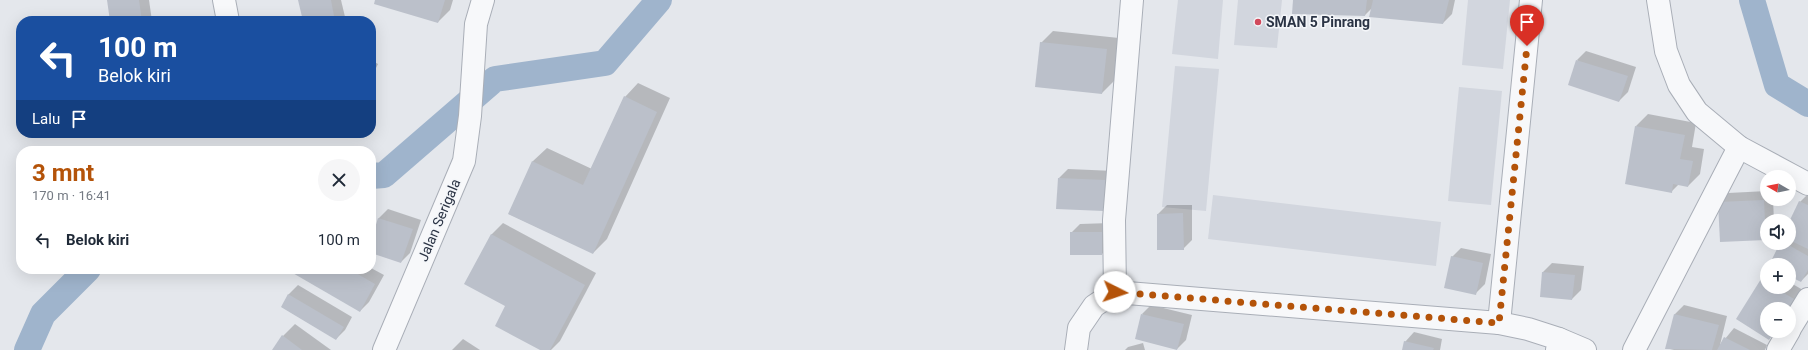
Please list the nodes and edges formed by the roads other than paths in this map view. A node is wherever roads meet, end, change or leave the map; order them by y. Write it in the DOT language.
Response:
graph roads {
  1 [pos="224,0"];
  2 [pos="483,0"];
  3 [pos="1132,0"];
  4 [pos="1531,0"];
  5 [pos="1658,0"];
  6 [pos="227,16"];
  7 [pos="1739,146"];
  8 [pos="1808,184"];
  9 [pos="1115,292"];
  10 [pos="1808,298"];
  11 [pos="1796,319"];
  12 [pos="1499,323"];
  13 [pos="1785,338"];
  14 [pos="1558,345"];
  15 [pos="384,350"];
  16 [pos="1076,350"];
  17 [pos="1585,350"];
  18 [pos="1634,350"];
  19 [pos="1778,350"];
  1 -- 6 [label="street"];
  2 -- 15 [label="street, Jalan Serigala"];
  3 -- 9 [label="street"];
  4 -- 12 [label="street"];
  5 -- 7 [label="street"];
  7 -- 8 [label="street"];
  7 -- 18 [label="street"];
  9 -- 12 [label="street"];
  9 -- 16 [label="street"];
  10 -- 11 [label="street"];
  12 -- 14 [label="street"];
  13 -- 19 [label="street"];
  14 -- 17 [label="street"];
}
